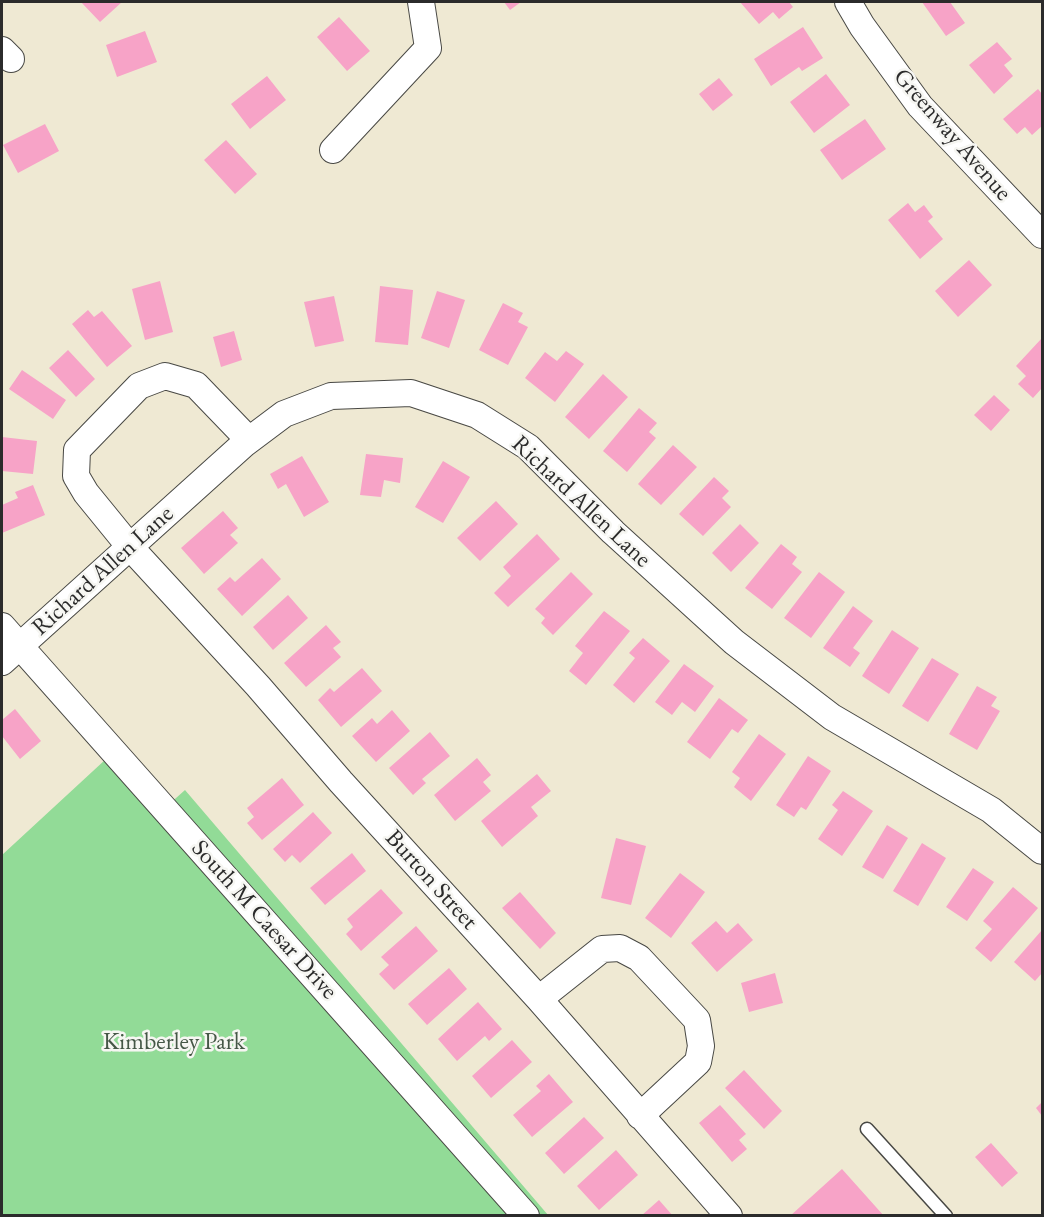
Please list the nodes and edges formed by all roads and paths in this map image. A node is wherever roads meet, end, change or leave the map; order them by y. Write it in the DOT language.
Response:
graph roads {
  1 [pos="421,2"];
  2 [pos="848,2"];
  3 [pos="333,150"];
  4 [pos="1042,235"];
  5 [pos="249,440"];
  6 [pos="130,546"];
  7 [pos="2,626"];
  8 [pos="10,654"];
  9 [pos="1042,851"];
  10 [pos="539,999"];
  11 [pos="640,1116"];
  12 [pos="867,1129"];
  13 [pos="526,1215"];
  14 [pos="729,1215"];
  15 [pos="946,1215"];
  1 -- 3 [label="street"];
  2 -- 4 [label="street, Greenway Avenue"];
  5 -- 6 [label="street, Richard Allen Lane"];
  5 -- 6 [label="street, Burton Street"];
  5 -- 9 [label="street, Richard Allen Lane"];
  6 -- 8 [label="street, Richard Allen Lane"];
  6 -- 10 [label="street, Burton Street"];
  7 -- 8 [label="street, South M Caesar Drive"];
  8 -- 13 [label="street, South M Caesar Drive"];
  10 -- 11 [label="street, Burton Street"];
  10 -- 11 [label="street"];
  11 -- 14 [label="street, Burton Street"];
  12 -- 15 [label="lane"];
}
